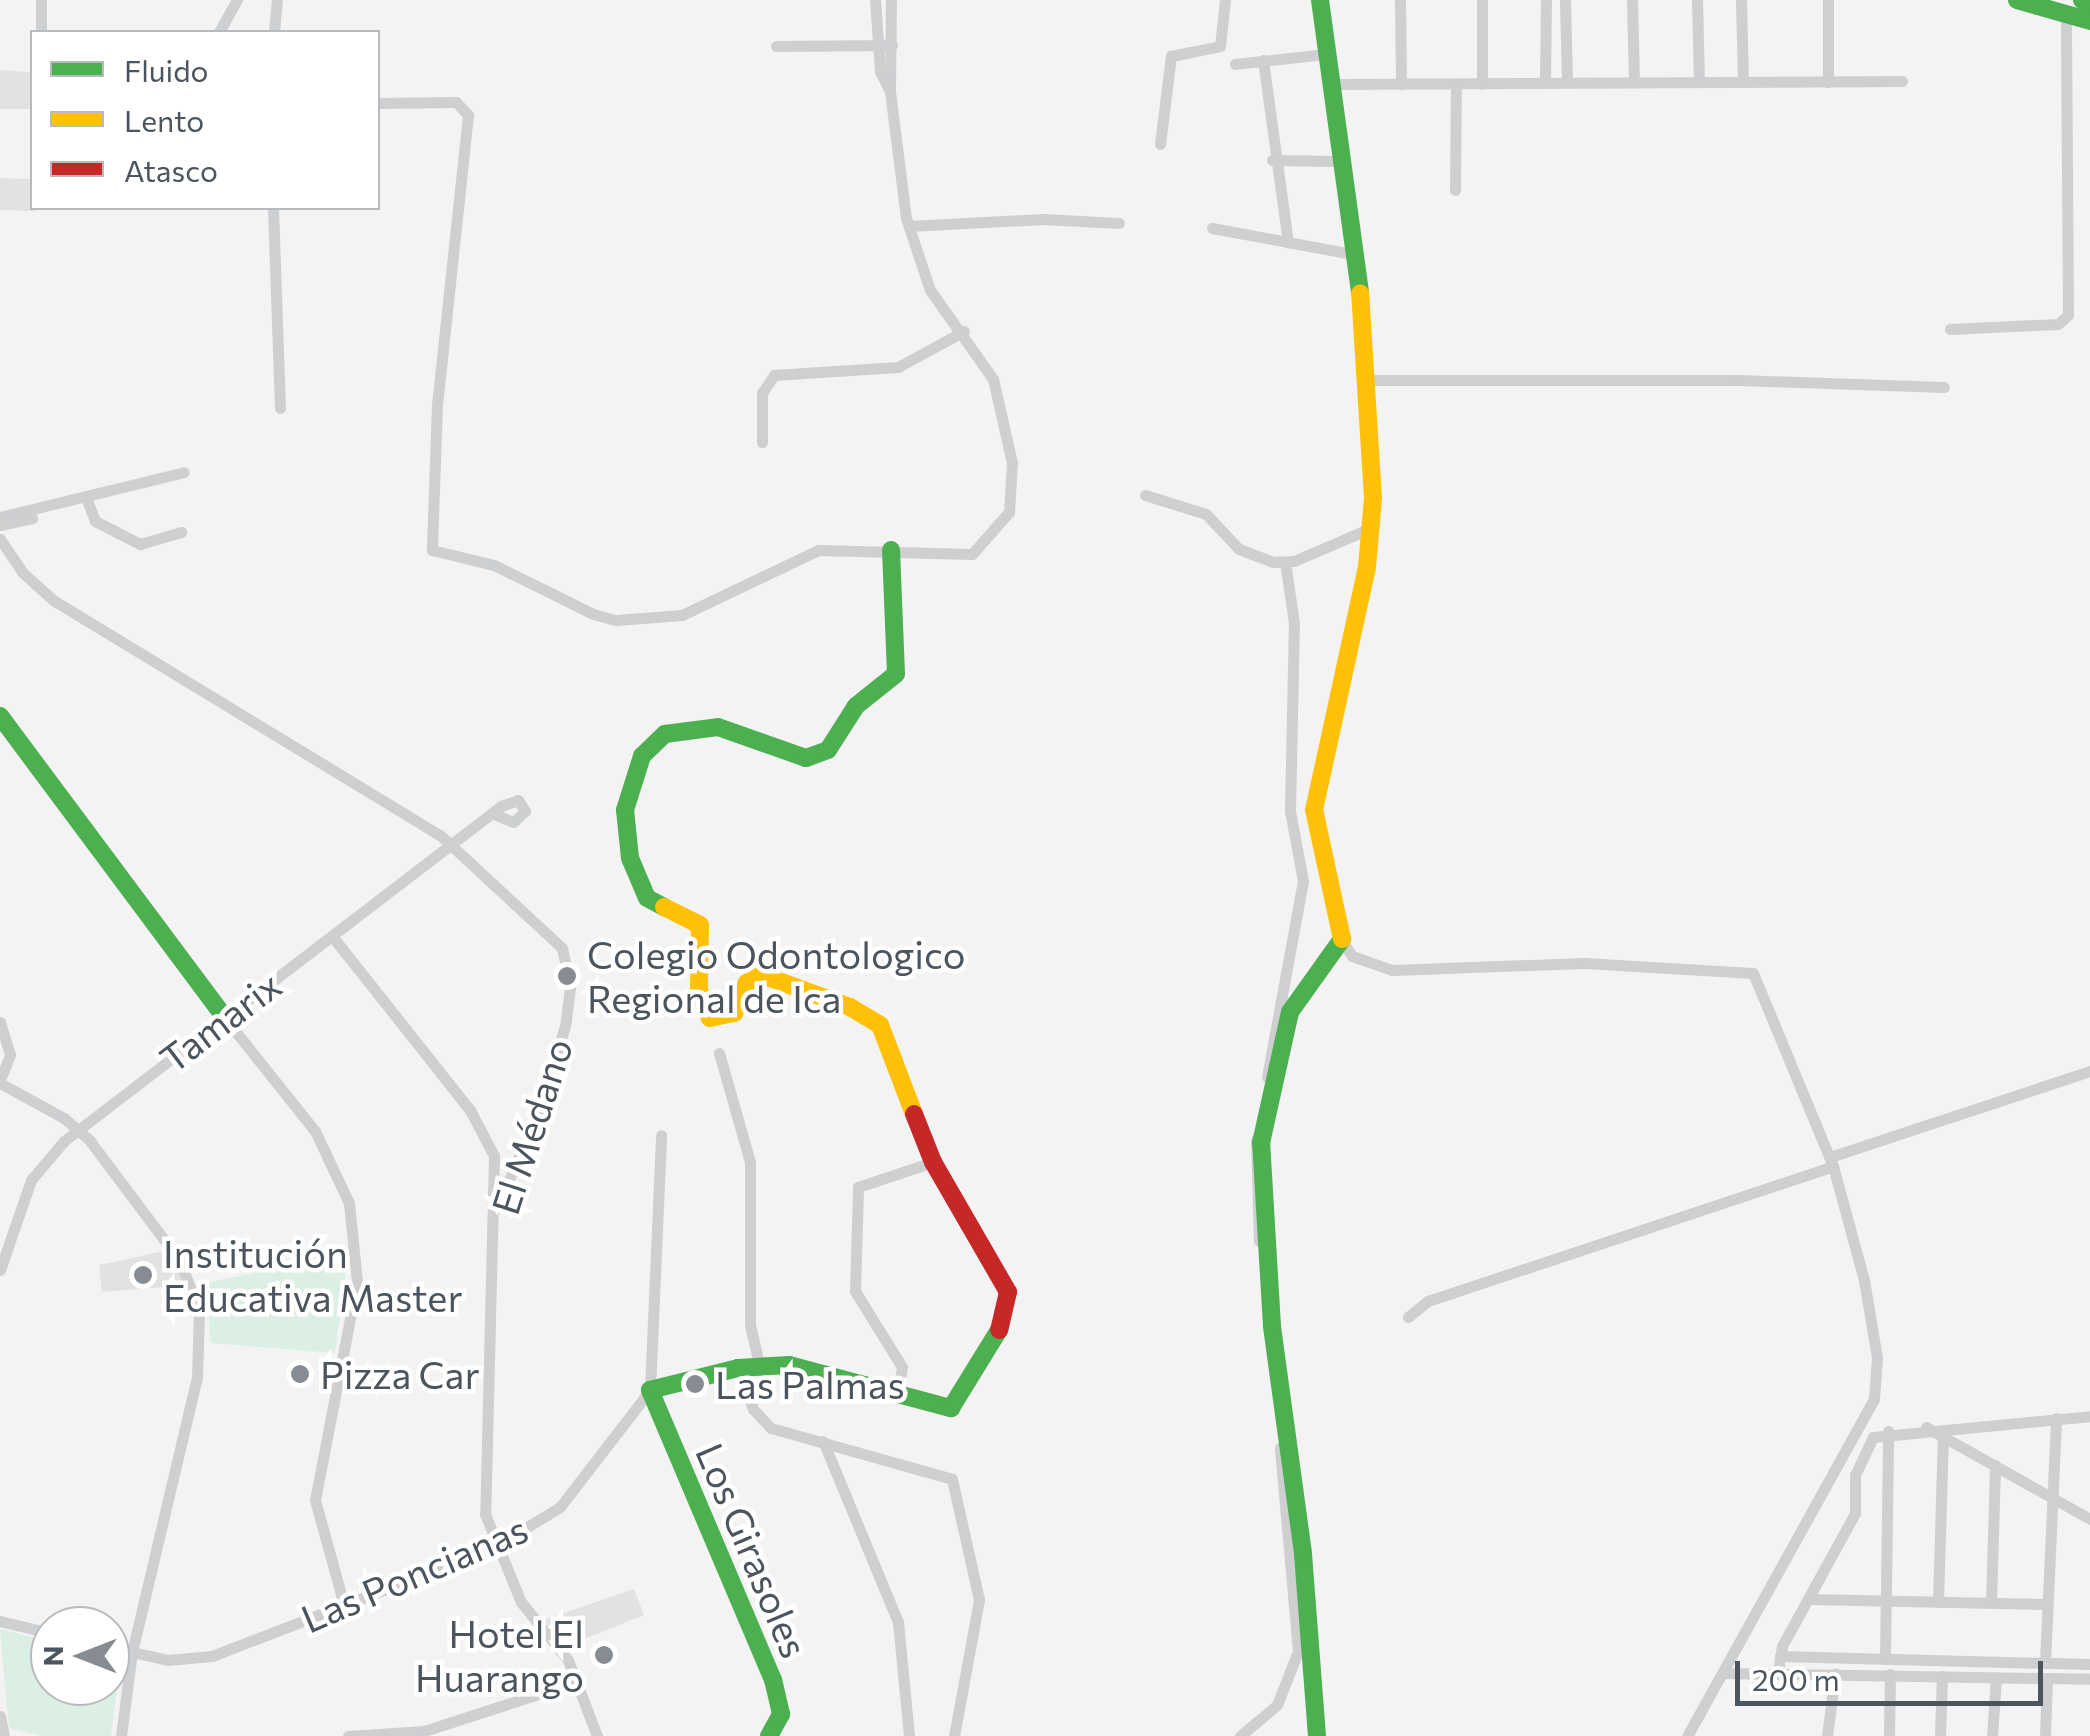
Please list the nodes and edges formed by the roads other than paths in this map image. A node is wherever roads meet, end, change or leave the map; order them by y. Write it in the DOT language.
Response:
graph roads {
  1 [pos="41,0"];
  2 [pos="237,0"];
  3 [pos="277,0"];
  4 [pos="875,0"];
  5 [pos="891,0"];
  6 [pos="1225,0"];
  7 [pos="1320,0"];
  8 [pos="1400,0"];
  9 [pos="1482,0"];
  10 [pos="1546,0"];
  11 [pos="1565,0"];
  12 [pos="1632,0"];
  13 [pos="1697,0"];
  14 [pos="1742,0"];
  15 [pos="1828,0"];
  16 [pos="2018,0"];
  17 [pos="2082,0"];
  18 [pos="2090,3"];
  19 [pos="2066,16"];
  20 [pos="2090,21"];
  21 [pos="40,30"];
  22 [pos="220,30"];
  23 [pos="274,30"];
  24 [pos="878,45"];
  25 [pos="776,46"];
  26 [pos="892,46"];
  27 [pos="1326,54"];
  28 [pos="1263,60"];
  29 [pos="1235,64"];
  30 [pos="1567,80"];
  31 [pos="1698,80"];
  32 [pos="1545,81"];
  33 [pos="1902,81"];
  34 [pos="1634,82"];
  35 [pos="1743,82"];
  36 [pos="1828,82"];
  37 [pos="1329,84"];
  38 [pos="1401,84"];
  39 [pos="1456,84"];
  40 [pos="1482,84"];
  41 [pos="890,91"];
  42 [pos="380,104"];
  43 [pos="1160,144"];
  44 [pos="1272,160"];
  45 [pos="1337,161"];
  46 [pos="1456,190"];
  47 [pos="273,210"];
  48 [pos="1120,223"];
  49 [pos="909,226"];
  50 [pos="1212,228"];
  51 [pos="1288,242"];
  52 [pos="1357,255"];
  53 [pos="1950,329"];
  54 [pos="964,331"];
  55 [pos="1362,380"];
  56 [pos="1944,388"];
  57 [pos="280,408"];
  58 [pos="762,442"];
  59 [pos="184,472"];
  60 [pos="1146,495"];
  61 [pos="87,500"];
  62 [pos="0,516"];
  63 [pos="0,525"];
  64 [pos="1371,528"];
  65 [pos="181,532"];
  66 [pos="0,540"];
  67 [pos="891,550"];
  68 [pos="1285,562"];
  69 [pos="0,716"];
  70 [pos="492,813"];
  71 [pos="453,844"];
  72 [pos="332,936"];
  73 [pos="1342,941"];
  74 [pos="224,1017"];
  75 [pos="0,1022"];
  76 [pos="720,1053"];
  77 [pos="2090,1071"];
  78 [pos="0,1082"];
  79 [pos="79,1129"];
  80 [pos="661,1135"];
  81 [pos="932,1162"];
  82 [pos="1831,1162"];
  83 [pos="497,1207"];
  84 [pos="0,1270"];
  85 [pos="1408,1317"];
  86 [pos="759,1364"];
  87 [pos="738,1368"];
  88 [pos="650,1390"];
  89 [pos="897,1396"];
  90 [pos="2090,1416"];
  91 [pos="2056,1418"];
  92 [pos="1926,1427"];
  93 [pos="1888,1431"];
  94 [pos="1943,1436"];
  95 [pos="823,1441"];
  96 [pos="1995,1465"];
  97 [pos="2050,1495"];
  98 [pos="2090,1519"];
  99 [pos="494,1547"];
  100 [pos="1809,1600"];
  101 [pos="1885,1601"];
  102 [pos="343,1602"];
  103 [pos="1938,1602"];
  104 [pos="1990,1603"];
  105 [pos="2046,1604"];
  106 [pos="0,1621"];
  107 [pos="30,1628"];
  108 [pos="132,1652"];
  109 [pos="1780,1656"];
  110 [pos="1884,1659"];
  111 [pos="2044,1663"];
  112 [pos="2090,1664"];
  113 [pos="1778,1671"];
  114 [pos="1723,1673"];
  115 [pos="1835,1674"];
  116 [pos="1890,1674"];
  117 [pos="1942,1676"];
  118 [pos="1996,1677"];
  119 [pos="2047,1679"];
  120 [pos="2090,1680"];
  121 [pos="576,1682"];
  122 [pos="0,1716"];
  123 [pos="4,1736"];
  124 [pos="120,1736"];
  125 [pos="348,1736"];
  126 [pos="596,1736"];
  127 [pos="769,1736"];
  128 [pos="909,1736"];
  129 [pos="954,1736"];
  130 [pos="1240,1736"];
  131 [pos="1317,1736"];
  132 [pos="1687,1736"];
  133 [pos="1827,1736"];
  134 [pos="1890,1736"];
  135 [pos="1940,1736"];
  136 [pos="1992,1736"];
  137 [pos="2045,1736"];
  1 -- 21 [label="street"];
  2 -- 22 [label="street"];
  3 -- 23 [label="street"];
  4 -- 24 [label="street"];
  5 -- 26 [label="street"];
  6 -- 43 [label="street"];
  7 -- 27 [label="street"];
  8 -- 38 [label="street"];
  9 -- 40 [label="street"];
  10 -- 32 [label="street"];
  11 -- 30 [label="street"];
  12 -- 34 [label="street"];
  13 -- 31 [label="street"];
  14 -- 35 [label="street"];
  15 -- 36 [label="street"];
  16 -- 19 [label="street"];
  17 -- 18 [label="street"];
  19 -- 20 [label="street"];
  19 -- 53 [label="street"];
  24 -- 25 [label="street"];
  24 -- 26 [label="street"];
  24 -- 41 [label="street"];
  26 -- 41 [label="street"];
  27 -- 28 [label="street"];
  27 -- 37 [label="street"];
  28 -- 29 [label="street"];
  28 -- 44 [label="street"];
  30 -- 32 [label="street"];
  30 -- 34 [label="street"];
  31 -- 34 [label="street"];
  31 -- 35 [label="street"];
  32 -- 40 [label="street"];
  33 -- 36 [label="street"];
  35 -- 36 [label="street"];
  37 -- 38 [label="street"];
  37 -- 45 [label="street"];
  38 -- 39 [label="street"];
  39 -- 40 [label="street"];
  39 -- 46 [label="street"];
  41 -- 49 [label="street"];
  42 -- 67 [label="street"];
  44 -- 45 [label="street"];
  44 -- 51 [label="street"];
  45 -- 52 [label="street"];
  47 -- 57 [label="street"];
  48 -- 49 [label="street"];
  49 -- 54 [label="street"];
  50 -- 51 [label="street"];
  51 -- 52 [label="street"];
  52 -- 55 [label="street"];
  54 -- 58 [label="street"];
  54 -- 67 [label="street"];
  55 -- 56 [label="street"];
  55 -- 64 [label="street"];
  59 -- 61 [label="street"];
  60 -- 68 [label="street"];
  61 -- 62 [label="street"];
  61 -- 63 [label="street"];
  61 -- 65 [label="street"];
  64 -- 68 [label="street"];
  64 -- 73 [label="street"];
  66 -- 71 [label="street, El Médano"];
  67 -- 81 [label="street"];
  68 -- 130 [label="street"];
  69 -- 74 [label="street"];
  70 -- 71 [label="street, Tamarix"];
  71 -- 72 [label="street, Tamarix"];
  71 -- 83 [label="street, El Médano"];
  72 -- 74 [label="street, Tamarix"];
  72 -- 83 [label="street"];
  73 -- 82 [label="street"];
  73 -- 131 [label="street"];
  74 -- 79 [label="street, Tamarix"];
  74 -- 102 [label="street"];
  75 -- 78 [label="street"];
  76 -- 86 [label="street"];
  77 -- 82 [label="street"];
  78 -- 79 [label="street"];
  79 -- 84 [label="street, Tamarix"];
  79 -- 108 [label="street"];
  80 -- 88 [label="street"];
  81 -- 89 [label="street"];
  81 -- 89 [label="street"];
  82 -- 85 [label="street"];
  82 -- 114 [label="street"];
  83 -- 99 [label="street, El Médano"];
  86 -- 87 [label="street"];
  86 -- 89 [label="street"];
  87 -- 88 [label="street"];
  87 -- 95 [label="street"];
  88 -- 99 [label="street, Las Poncianas"];
  88 -- 127 [label="street, Los Girasoles"];
  90 -- 91 [label="street"];
  91 -- 92 [label="street"];
  91 -- 97 [label="street"];
  92 -- 93 [label="street"];
  92 -- 94 [label="street"];
  93 -- 100 [label="street"];
  93 -- 101 [label="street"];
  94 -- 96 [label="street"];
  94 -- 103 [label="street"];
  95 -- 128 [label="street"];
  95 -- 129 [label="street"];
  96 -- 97 [label="street"];
  96 -- 104 [label="street"];
  97 -- 98 [label="street"];
  97 -- 105 [label="street"];
  99 -- 102 [label="street, Las Poncianas"];
  99 -- 121 [label="street, El Médano"];
  100 -- 101 [label="street"];
  100 -- 109 [label="street"];
  101 -- 103 [label="street"];
  101 -- 110 [label="street"];
  102 -- 108 [label="street, Las Poncianas"];
  103 -- 104 [label="street"];
  104 -- 105 [label="street"];
  105 -- 111 [label="street"];
  106 -- 107 [label="street"];
  108 -- 124 [label="street"];
  109 -- 110 [label="street"];
  109 -- 113 [label="street"];
  110 -- 111 [label="street"];
  111 -- 112 [label="street"];
  113 -- 114 [label="street"];
  113 -- 115 [label="street"];
  114 -- 132 [label="street"];
  115 -- 116 [label="street"];
  115 -- 133 [label="street"];
  116 -- 117 [label="street"];
  116 -- 134 [label="street"];
  117 -- 118 [label="street"];
  117 -- 135 [label="street"];
  118 -- 119 [label="street"];
  118 -- 136 [label="street"];
  119 -- 120 [label="street"];
  119 -- 137 [label="street"];
  121 -- 125 [label="street"];
  121 -- 126 [label="street, El Médano"];
  122 -- 123 [label="street"];
}
